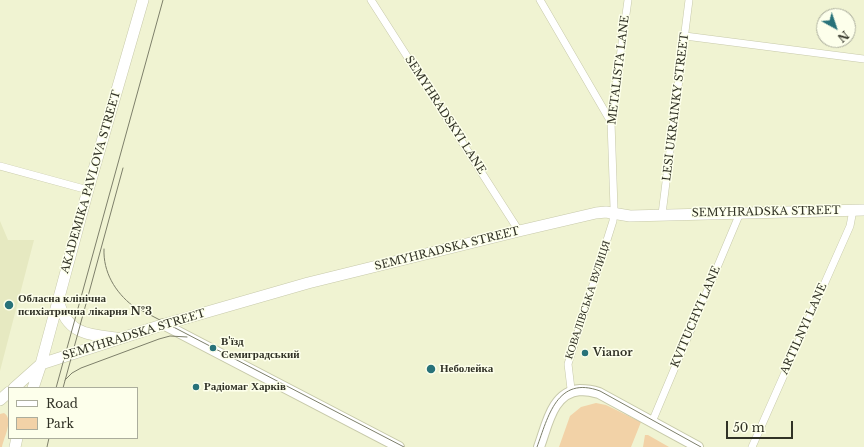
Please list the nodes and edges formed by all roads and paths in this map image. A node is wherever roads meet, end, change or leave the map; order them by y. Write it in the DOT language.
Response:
graph roads {
  1 [pos="143,0"];
  2 [pos="371,0"];
  3 [pos="540,0"];
  4 [pos="628,0"];
  5 [pos="689,0"];
  6 [pos="685,36"];
  7 [pos="864,59"];
  8 [pos="611,122"];
  9 [pos="0,166"];
  10 [pos="88,190"];
  11 [pos="859,210"];
  12 [pos="740,212"];
  13 [pos="614,213"];
  14 [pos="662,214"];
  15 [pos="519,231"];
  16 [pos="58,300"];
  17 [pos="164,324"];
  18 [pos="119,338"];
  19 [pos="41,364"];
  20 [pos="15,387"];
  21 [pos="33,387"];
  22 [pos="573,391"];
  23 [pos="8,393"];
  24 [pos="0,400"];
  25 [pos="652,422"];
  26 [pos="399,447"];
  27 [pos="539,447"];
  28 [pos="698,447"];
  29 [pos="752,447"];
  1 -- 10 [label="main road, AKADEMIKA PAVLOVA STREET"];
  2 -- 15 [label="street, SEMYHRADSKYI LANE"];
  3 -- 8 [label="street"];
  4 -- 8 [label="street, METALISTA LANE"];
  5 -- 6 [label="street, LESI UKRAINKY STREET"];
  6 -- 7 [label="street"];
  6 -- 14 [label="street, LESI UKRAINKY STREET"];
  8 -- 13 [label="street, METALISTA LANE"];
  9 -- 10 [label="street"];
  10 -- 16 [label="main road, AKADEMIKA PAVLOVA STREET"];
  11 -- 12 [label="main road, SEMYHRADSKA STREET"];
  11 -- 29 [label="street, ARTILNYI LANE"];
  12 -- 14 [label="main road, SEMYHRADSKA STREET"];
  12 -- 25 [label="street, KVITUCHYI LANE"];
  13 -- 14 [label="main road, SEMYHRADSKA STREET"];
  13 -- 15 [label="main road, SEMYHRADSKA STREET"];
  13 -- 22 [label="street, КОВАЛІВСЬКА ВУЛИЦЯ"];
  15 -- 17 [label="main road, SEMYHRADSKA STREET"];
  16 -- 18 [label="main road"];
  16 -- 19 [label="main road, AKADEMIKA PAVLOVA STREET"];
  17 -- 18 [label="main road, SEMYHRADSKA STREET"];
  17 -- 26 [label="main road"];
  18 -- 19 [label="main road, SEMYHRADSKA STREET"];
  19 -- 20 [label="main road"];
  19 -- 21 [label="main road, AKADEMIKA PAVLOVA STREET"];
  22 -- 25 [label="main road"];
  22 -- 27 [label="main road"];
  23 -- 24 [label="main road"];
  25 -- 28 [label="main road"];
}
